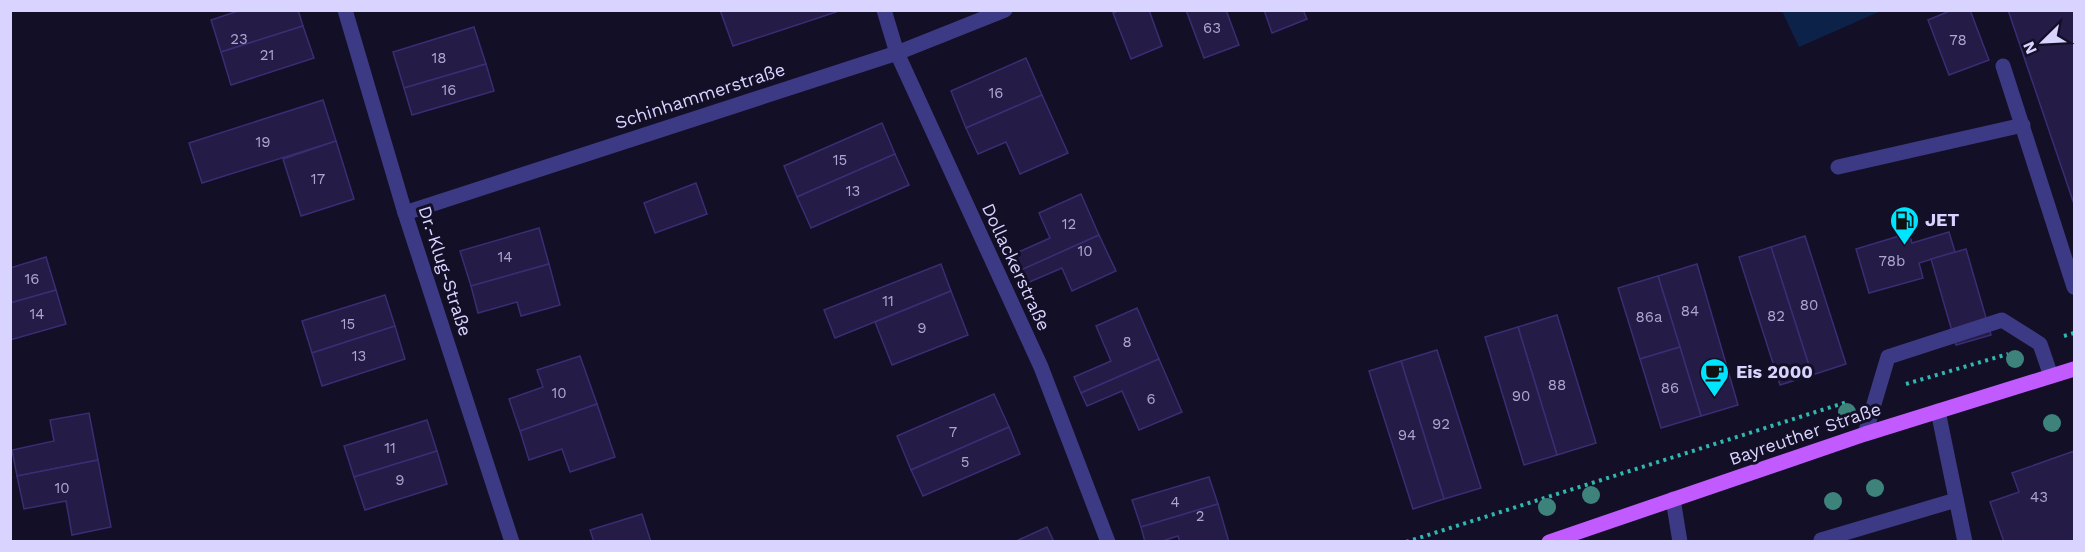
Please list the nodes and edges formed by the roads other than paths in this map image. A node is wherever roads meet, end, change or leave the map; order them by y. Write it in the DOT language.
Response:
graph roads {
  1 [pos="345,10"];
  2 [pos="884,10"];
  3 [pos="1005,10"];
  4 [pos="897,53"];
  5 [pos="2003,66"];
  6 [pos="2023,126"];
  7 [pos="1838,166"];
  8 [pos="405,213"];
  9 [pos="2069,253"];
  10 [pos="2074,287"];
  11 [pos="2074,369"];
  12 [pos="2051,376"];
  13 [pos="1938,411"];
  14 [pos="1865,434"];
  15 [pos="1673,499"];
  16 [pos="1956,500"];
  17 [pos="1821,540"];
  18 [pos="512,542"];
  19 [pos="1108,542"];
  20 [pos="1549,542"];
  21 [pos="1680,542"];
  22 [pos="1965,542"];
  1 -- 8 [label="street, Dr.-Klug-Straße"];
  2 -- 4 [label="street, Dollackerstraße"];
  3 -- 4 [label="street, Schinhammerstraße"];
  4 -- 8 [label="street, Schinhammerstraße"];
  4 -- 19 [label="street, Dollackerstraße"];
  5 -- 6 [label="street"];
  6 -- 7 [label="street"];
  6 -- 9 [label="street"];
  8 -- 18 [label="street, Dr.-Klug-Straße"];
  9 -- 10 [label="street"];
  11 -- 12 [label="main road, Bayreuther Straße"];
  12 -- 13 [label="main road, Bayreuther Straße"];
  12 -- 14 [label="street"];
  13 -- 14 [label="main road, Bayreuther Straße"];
  13 -- 16 [label="street"];
  14 -- 15 [label="main road, Bayreuther Straße"];
  15 -- 20 [label="main road, Bayreuther Straße"];
  15 -- 21 [label="street"];
  16 -- 17 [label="street"];
  16 -- 22 [label="street"];
}
